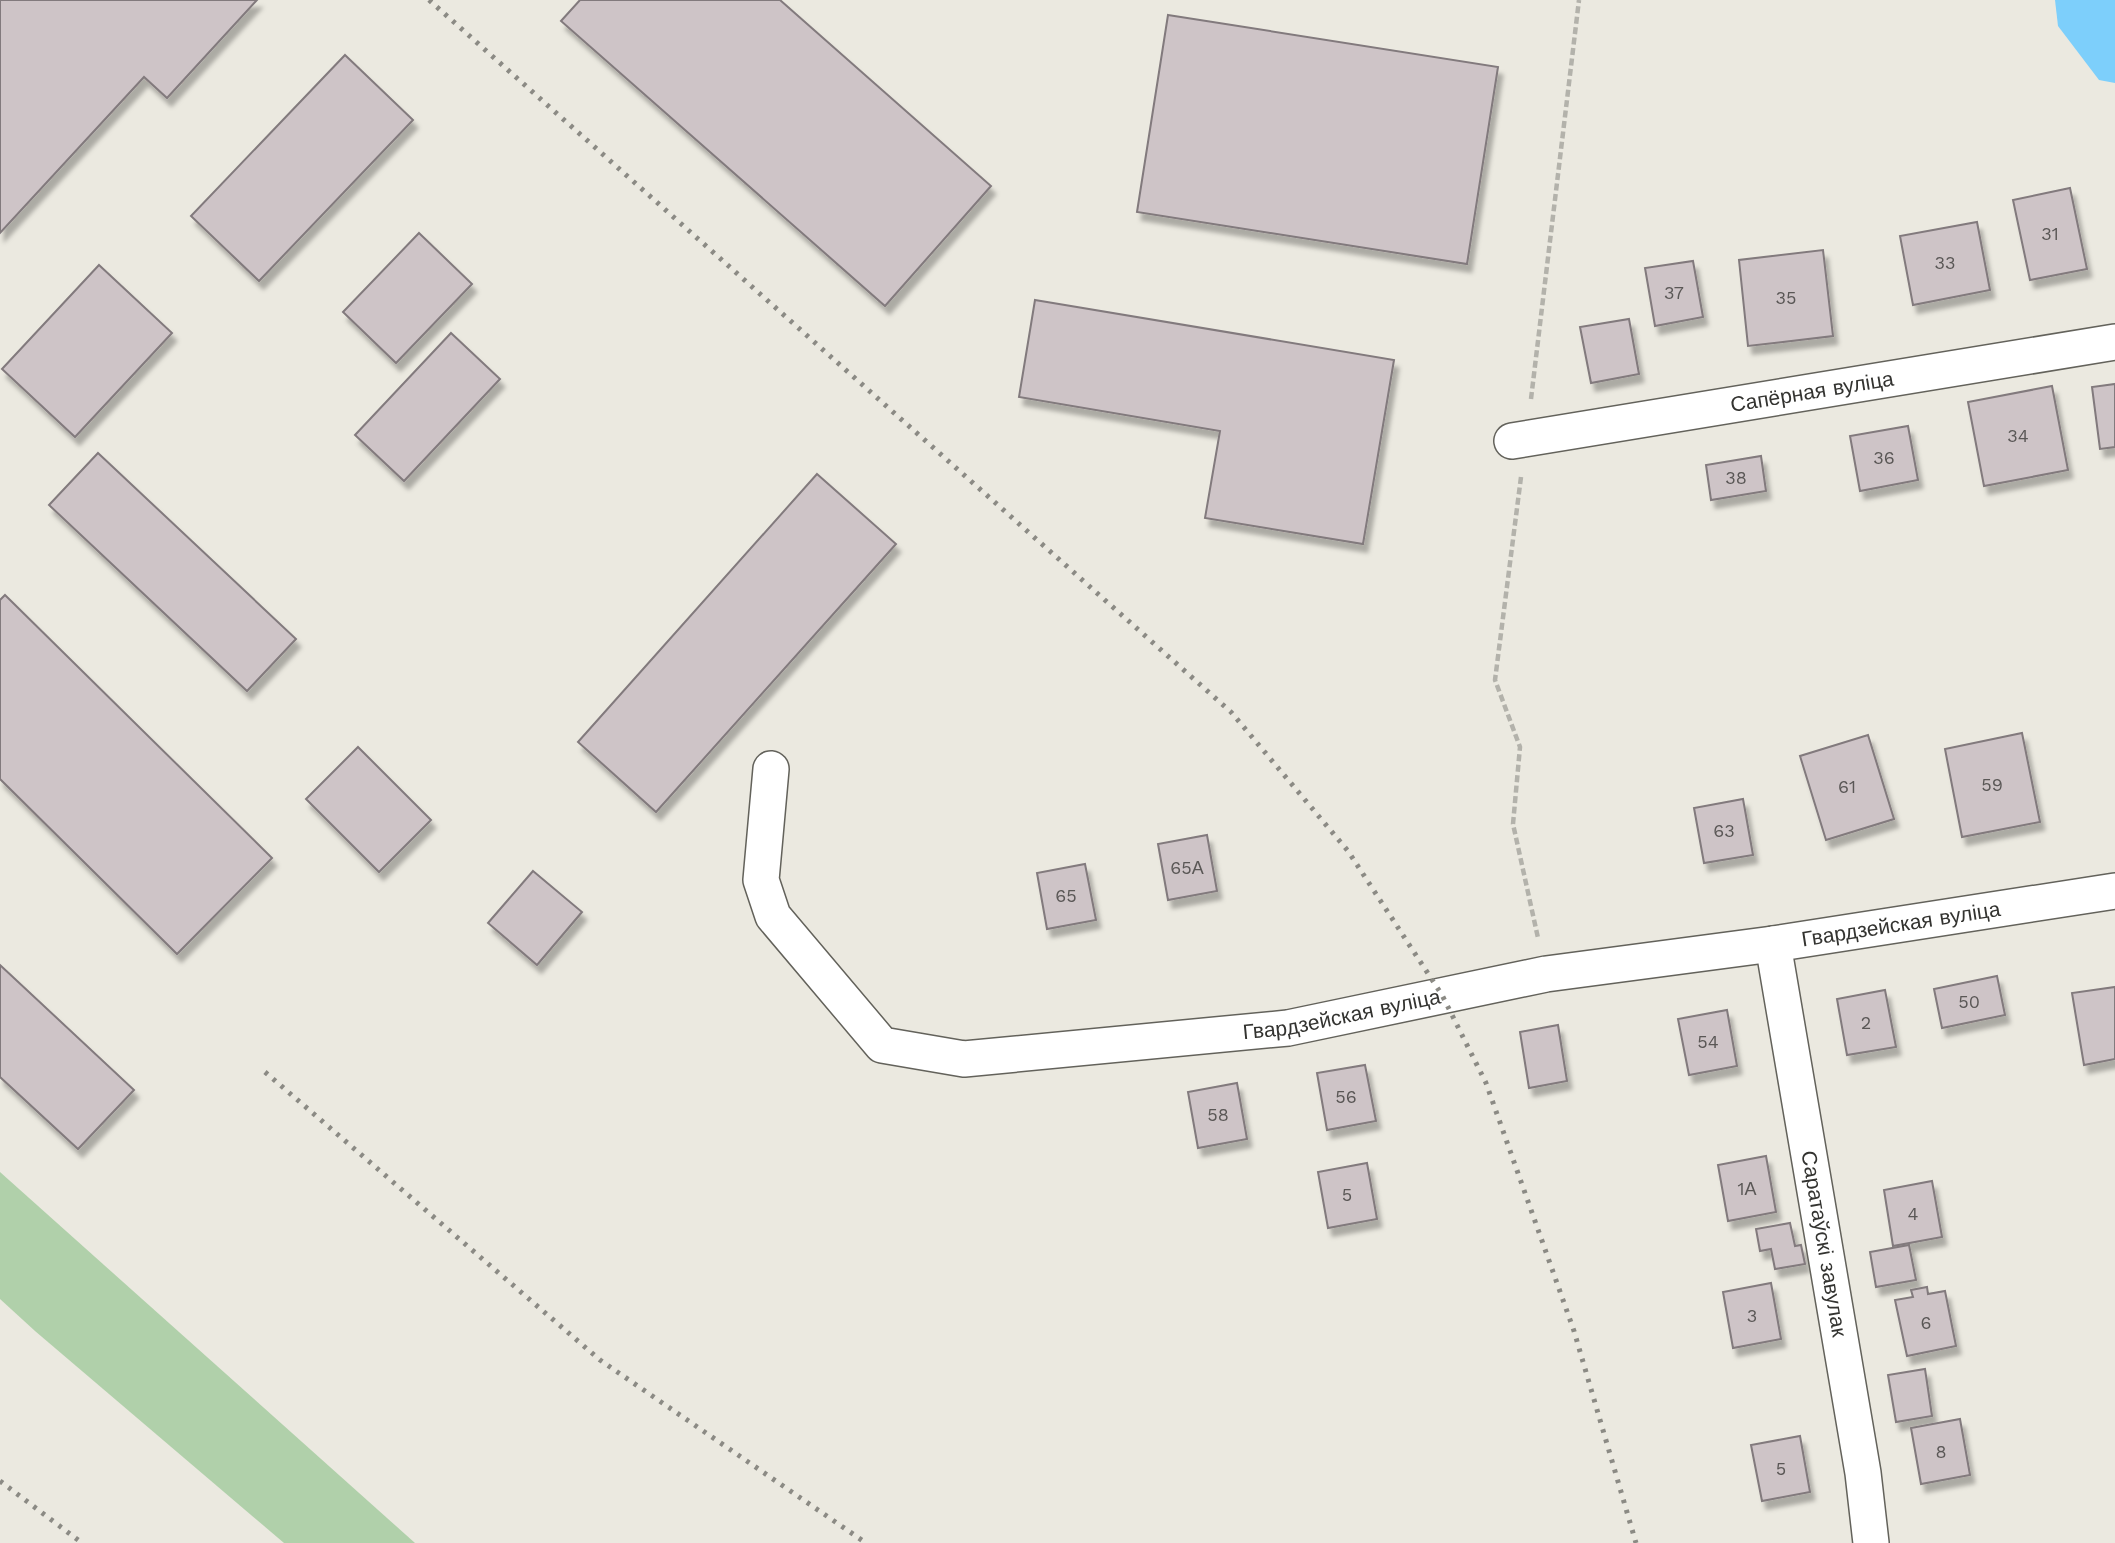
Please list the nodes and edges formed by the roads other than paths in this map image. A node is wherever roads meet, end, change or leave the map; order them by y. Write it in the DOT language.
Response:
graph roads {
  1 [pos="2115,342"];
  2 [pos="1519,441"];
  3 [pos="771,769"];
  4 [pos="2115,891"];
  5 [pos="1773,944"];
  6 [pos="1871,1543"];
  1 -- 2 [label="street, Сапёрная вуліца"];
  3 -- 5 [label="street, Гвардзейская вуліца"];
  4 -- 5 [label="street, Гвардзейская вуліца"];
  5 -- 6 [label="street, Саратаўскі завулак"];
}
